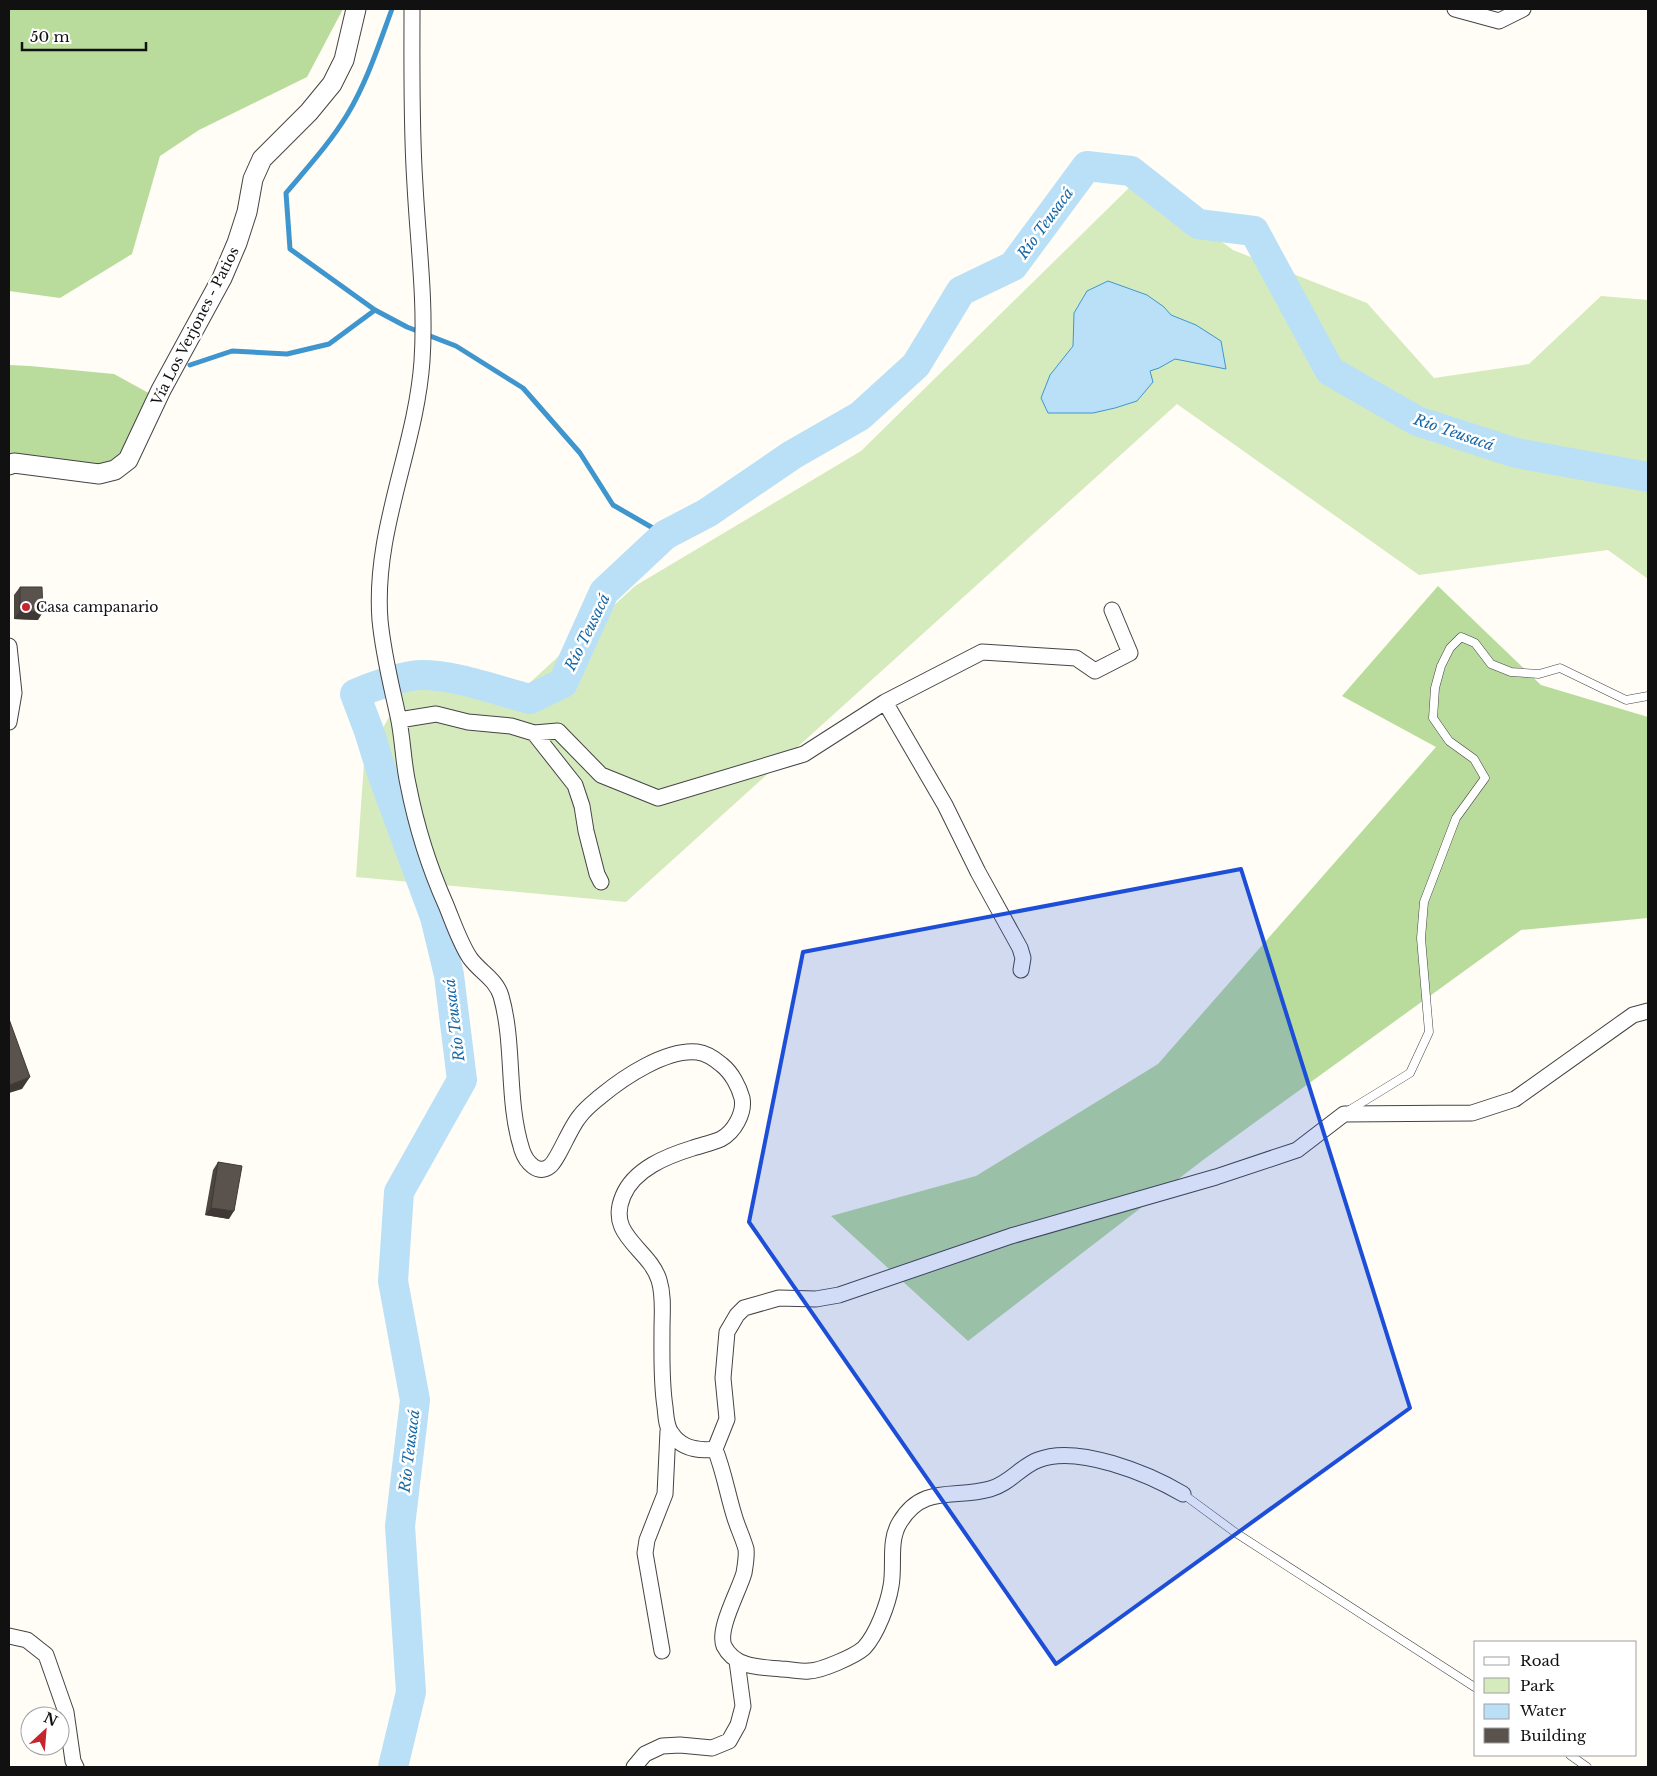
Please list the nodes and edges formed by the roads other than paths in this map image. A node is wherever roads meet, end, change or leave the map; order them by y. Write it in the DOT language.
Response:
graph roads {
  1 [pos="356,9"];
  2 [pos="412,9"];
  3 [pos="1455,9"];
  4 [pos="1523,9"];
  5 [pos="9,465"];
  6 [pos="1112,610"];
  7 [pos="9,646"];
  8 [pos="1648,696"];
  9 [pos="885,702"];
  10 [pos="399,720"];
  11 [pos="9,722"];
  12 [pos="534,733"];
  13 [pos="601,882"];
  14 [pos="1021,970"];
  15 [pos="1648,1011"];
  16 [pos="1344,1114"];
  17 [pos="668,1431"];
  18 [pos="715,1449"];
  19 [pos="1183,1494"];
  20 [pos="9,1636"];
  21 [pos="662,1651"];
  22 [pos="737,1661"];
  23 [pos="1474,1687"];
  24 [pos="1571,1756"];
  25 [pos="76,1767"];
  26 [pos="634,1767"];
  27 [pos="1587,1767"];
  1 -- 5 [label="street, Vía Los Verjones - Patios"];
  2 -- 10 [label="street"];
  3 -- 4 [label="street"];
  6 -- 9 [label="street"];
  7 -- 11 [label="street"];
  8 -- 16 [label="lane"];
  9 -- 12 [label="street"];
  9 -- 14 [label="street"];
  10 -- 12 [label="street"];
  10 -- 17 [label="street"];
  12 -- 13 [label="street"];
  15 -- 16 [label="street"];
  16 -- 18 [label="street"];
  17 -- 18 [label="street"];
  17 -- 21 [label="street"];
  18 -- 22 [label="street"];
  19 -- 22 [label="street"];
  19 -- 23 [label="lane"];
  20 -- 25 [label="street"];
  22 -- 26 [label="street"];
  24 -- 27 [label="lane"];
}
